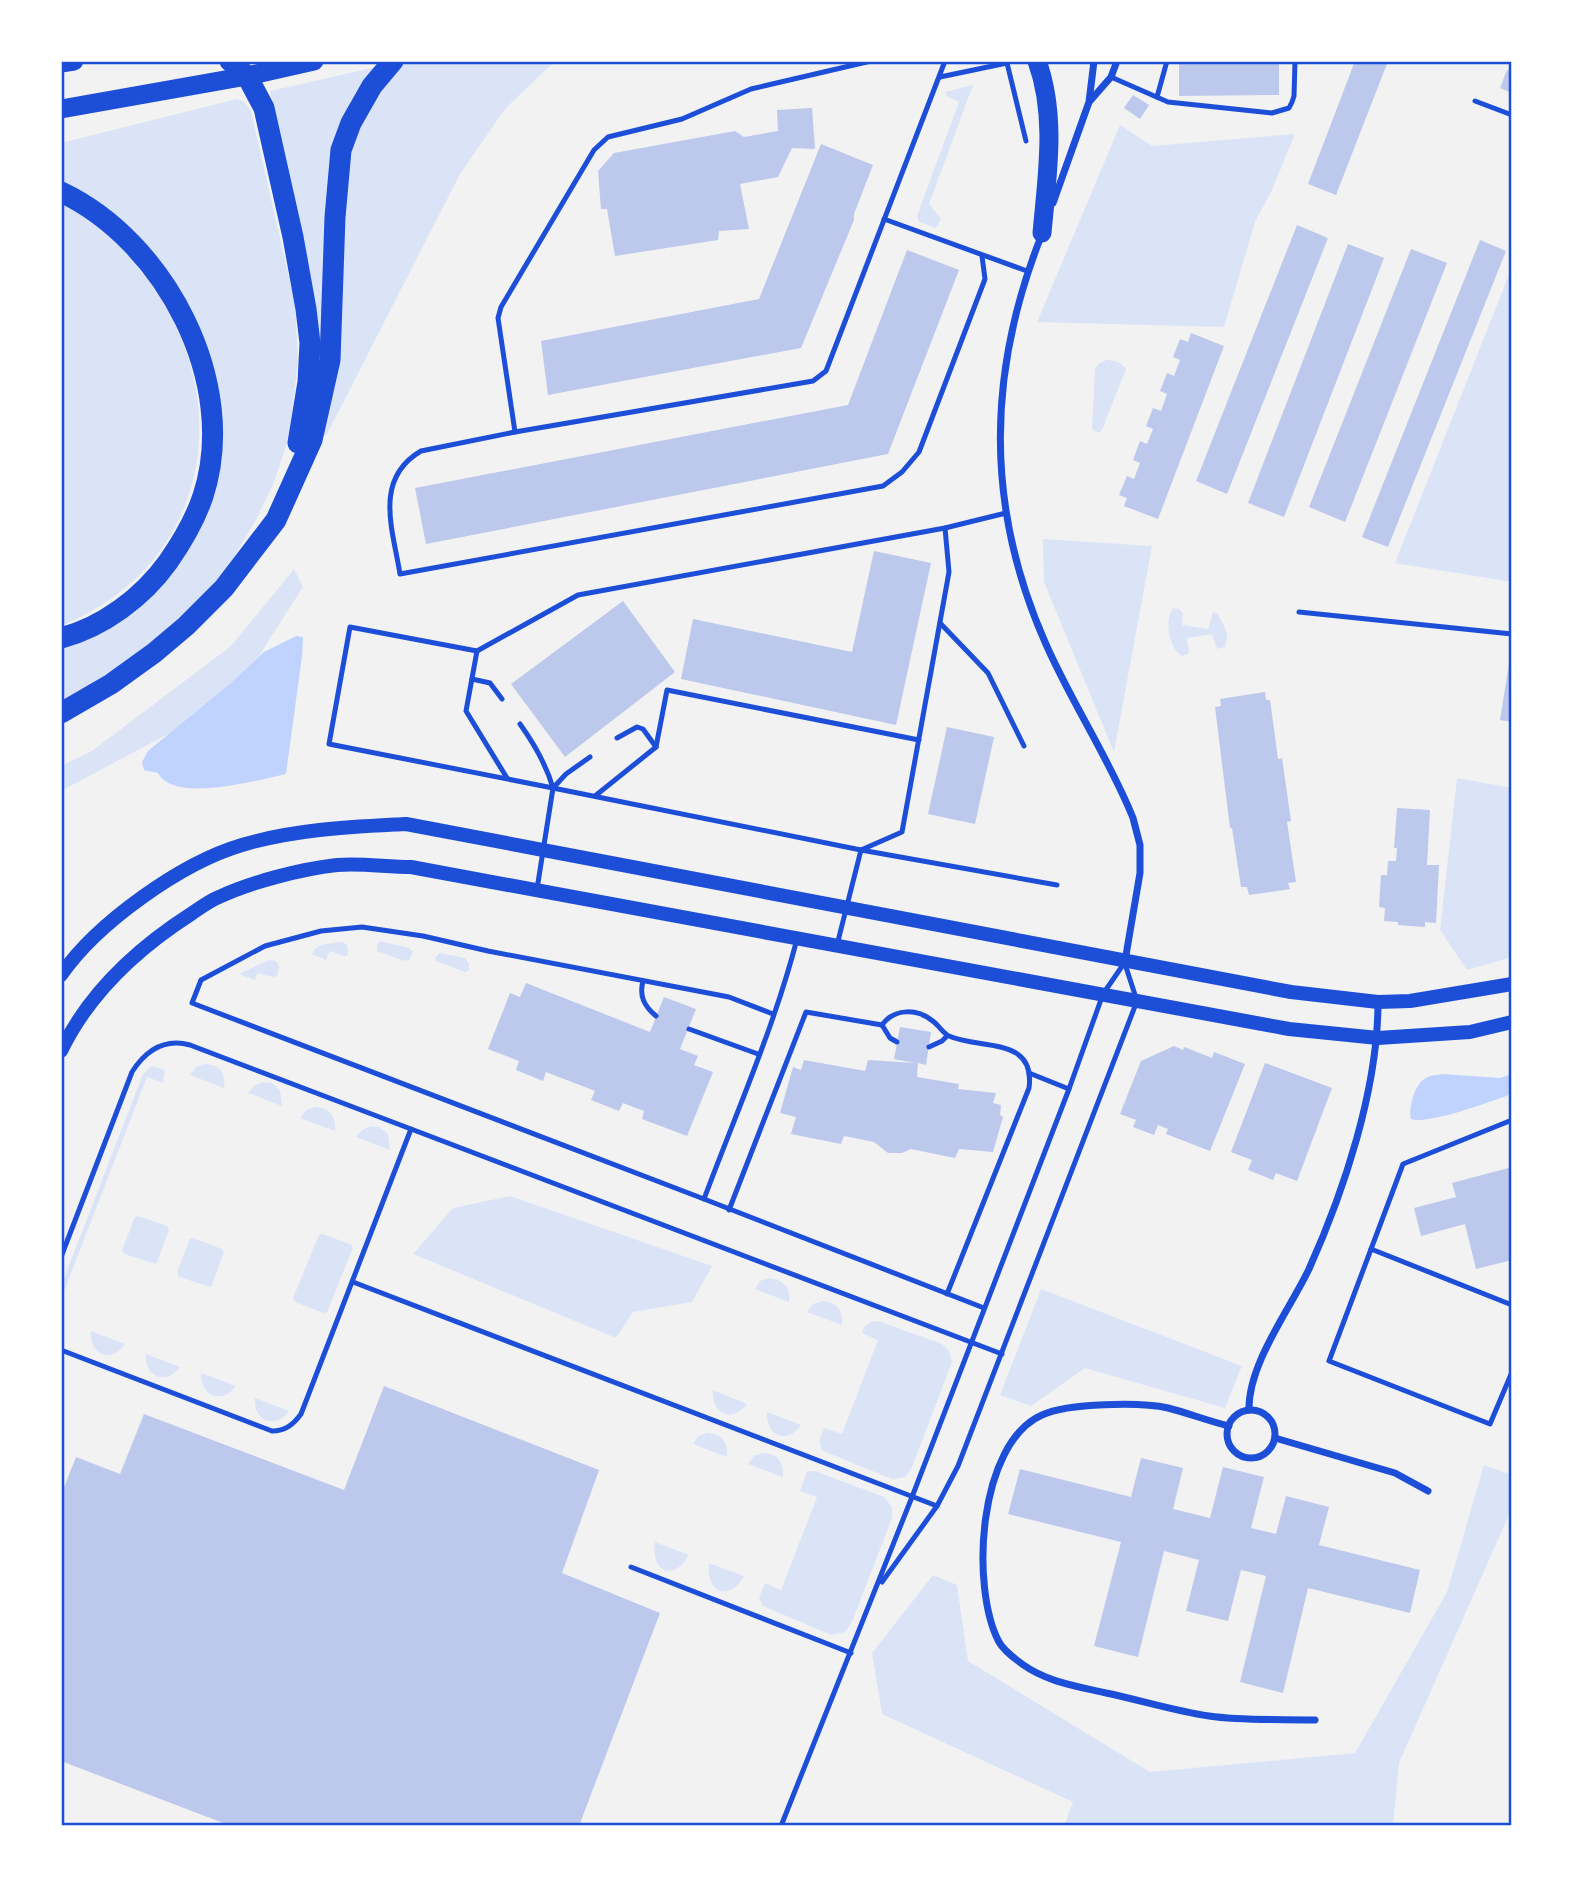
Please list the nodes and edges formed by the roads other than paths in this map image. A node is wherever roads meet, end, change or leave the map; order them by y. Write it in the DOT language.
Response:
graph roads {
  1 [pos="74,61"];
  2 [pos="230,61"];
  3 [pos="314,61"];
  4 [pos="393,61"];
  5 [pos="872,61"];
  6 [pos="945,61"];
  7 [pos="1037,61"];
  8 [pos="1094,61"];
  9 [pos="1117,61"];
  10 [pos="1167,61"];
  11 [pos="1295,61"];
  12 [pos="61,63"];
  13 [pos="247,76"];
  14 [pos="940,76"];
  15 [pos="1111,77"];
  16 [pos="1157,97"];
  17 [pos="1475,101"];
  18 [pos="1089,102"];
  19 [pos="61,109"];
  20 [pos="1512,115"];
  21 [pos="1027,141"];
  22 [pos="61,192"];
  23 [pos="884,219"];
  24 [pos="1042,233"];
  25 [pos="982,256"];
  26 [pos="1027,271"];
  27 [pos="515,432"];
  28 [pos="1006,513"];
  29 [pos="276,520"];
  30 [pos="945,528"];
  31 [pos="1299,612"];
  32 [pos="940,623"];
  33 [pos="1512,634"];
  34 [pos="61,638"];
  35 [pos="477,651"];
  36 [pos="472,679"];
  37 [pos="502,699"];
  38 [pos="61,713"];
  39 [pos="520,724"];
  40 [pos="617,738"];
  41 [pos="919,740"];
  42 [pos="1024,746"];
  43 [pos="656,747"];
  44 [pos="590,757"];
  45 [pos="507,778"];
  46 [pos="554,788"];
  47 [pos="595,796"];
  48 [pos="542,849"];
  49 [pos="861,849"];
  50 [pos="1057,885"];
  51 [pos="537,890"];
  52 [pos="846,907"];
  53 [pos="797,939"];
  54 [pos="837,946"];
  55 [pos="1125,962"];
  56 [pos="61,975"];
  57 [pos="643,981"];
  58 [pos="1512,984"];
  59 [pos="1102,994"];
  60 [pos="1137,1001"];
  61 [pos="1378,1002"];
  62 [pos="773,1014"];
  63 [pos="656,1016"];
  64 [pos="1512,1022"];
  65 [pos="882,1025"];
  66 [pos="689,1029"];
  67 [pos="947,1036"];
  68 [pos="1378,1038"];
  69 [pos="897,1042"];
  70 [pos="929,1047"];
  71 [pos="61,1051"];
  72 [pos="758,1054"];
  73 [pos="1029,1073"];
  74 [pos="1069,1089"];
  75 [pos="1512,1120"];
  76 [pos="411,1129"];
  77 [pos="704,1199"];
  78 [pos="729,1209"];
  79 [pos="1371,1249"];
  80 [pos="61,1257"];
  81 [pos="353,1282"];
  82 [pos="947,1294"];
  83 [pos="1512,1305"];
  84 [pos="984,1308"];
  85 [pos="971,1342"];
  86 [pos="61,1350"];
  87 [pos="1002,1354"];
  88 [pos="1512,1373"];
  89 [pos="1249,1410"];
  90 [pos="1229,1426"];
  91 [pos="1275,1438"];
  92 [pos="1428,1491"];
  93 [pos="912,1496"];
  94 [pos="937,1506"];
  95 [pos="631,1567"];
  96 [pos="876,1590"];
  97 [pos="851,1653"];
  98 [pos="1315,1720"];
  99 [pos="781,1826"];
  1 -- 12 [label="highway"];
  2 -- 13 [label="highway"];
  3 -- 13 [label="highway"];
  4 -- 29 [label="highway"];
  5 -- 27 [label="lane"];
  6 -- 14 [label="lane"];
  7 -- 24 [label="highway"];
  8 -- 18 [label="street"];
  9 -- 15 [label="street"];
  10 -- 16 [label="lane"];
  11 -- 16 [label="lane"];
  13 -- 19 [label="highway"];
  13 -- 29 [label="highway"];
  14 -- 21 [label="lane"];
  14 -- 23 [label="lane"];
  15 -- 16 [label="lane"];
  15 -- 18 [label="street"];
  17 -- 20 [label="lane"];
  18 -- 24 [label="street"];
  22 -- 34 [label="highway"];
  23 -- 25 [label="lane"];
  23 -- 27 [label="lane"];
  24 -- 26 [label="street"];
  25 -- 26 [label="lane"];
  25 -- 27 [label="lane"];
  26 -- 28 [label="street"];
  28 -- 30 [label="lane"];
  28 -- 55 [label="street"];
  29 -- 38 [label="highway"];
  30 -- 32 [label="lane"];
  30 -- 35 [label="lane"];
  31 -- 33 [label="lane"];
  32 -- 41 [label="lane"];
  32 -- 42 [label="lane"];
  35 -- 36 [label="lane"];
  35 -- 45 [label="lane"];
  36 -- 37 [label="lane"];
  36 -- 45 [label="lane"];
  39 -- 46 [label="lane"];
  40 -- 43 [label="lane"];
  41 -- 43 [label="lane"];
  41 -- 49 [label="lane"];
  43 -- 47 [label="lane"];
  44 -- 46 [label="lane"];
  45 -- 46 [label="lane"];
  46 -- 47 [label="lane"];
  46 -- 48 [label="lane"];
  47 -- 49 [label="lane"];
  48 -- 51 [label="lane"];
  48 -- 52 [label="main road"];
  48 -- 56 [label="main road"];
  49 -- 50 [label="lane"];
  49 -- 52 [label="lane"];
  51 -- 53 [label="main road"];
  51 -- 71 [label="main road"];
  52 -- 54 [label="lane"];
  52 -- 55 [label="main road"];
  53 -- 54 [label="main road"];
  53 -- 62 [label="lane"];
  54 -- 59 [label="main road"];
  55 -- 59 [label="lane"];
  55 -- 60 [label="lane"];
  55 -- 61 [label="main road"];
  57 -- 62 [label="lane"];
  57 -- 63 [label="lane"];
  57 -- 77 [label="lane"];
  58 -- 61 [label="main road"];
  59 -- 60 [label="main road"];
  59 -- 74 [label="lane"];
  60 -- 68 [label="main road"];
  60 -- 87 [label="lane"];
  61 -- 68 [label="street"];
  62 -- 72 [label="lane"];
  64 -- 68 [label="main road"];
  65 -- 67 [label="lane"];
  65 -- 69 [label="lane"];
  65 -- 78 [label="lane"];
  66 -- 72 [label="lane"];
  67 -- 70 [label="lane"];
  67 -- 73 [label="lane"];
  68 -- 89 [label="street"];
  72 -- 77 [label="lane"];
  73 -- 74 [label="lane"];
  73 -- 82 [label="lane"];
  74 -- 84 [label="lane"];
  75 -- 79 [label="lane"];
  76 -- 80 [label="lane"];
  76 -- 81 [label="lane"];
  76 -- 85 [label="lane"];
  77 -- 78 [label="lane"];
  78 -- 82 [label="lane"];
  79 -- 83 [label="lane"];
  79 -- 88 [label="lane"];
  81 -- 86 [label="lane"];
  81 -- 93 [label="lane"];
  82 -- 84 [label="lane"];
  84 -- 85 [label="lane"];
  85 -- 87 [label="lane"];
  85 -- 93 [label="lane"];
  87 -- 94 [label="lane"];
  89 -- 90 [label="street"];
  89 -- 91 [label="street"];
  90 -- 91 [label="street"];
  90 -- 98 [label="street"];
  91 -- 92 [label="street"];
  93 -- 94 [label="lane"];
  93 -- 96 [label="lane"];
  94 -- 96 [label="lane"];
  95 -- 97 [label="lane"];
  96 -- 97 [label="lane"];
  97 -- 99 [label="lane"];
}
